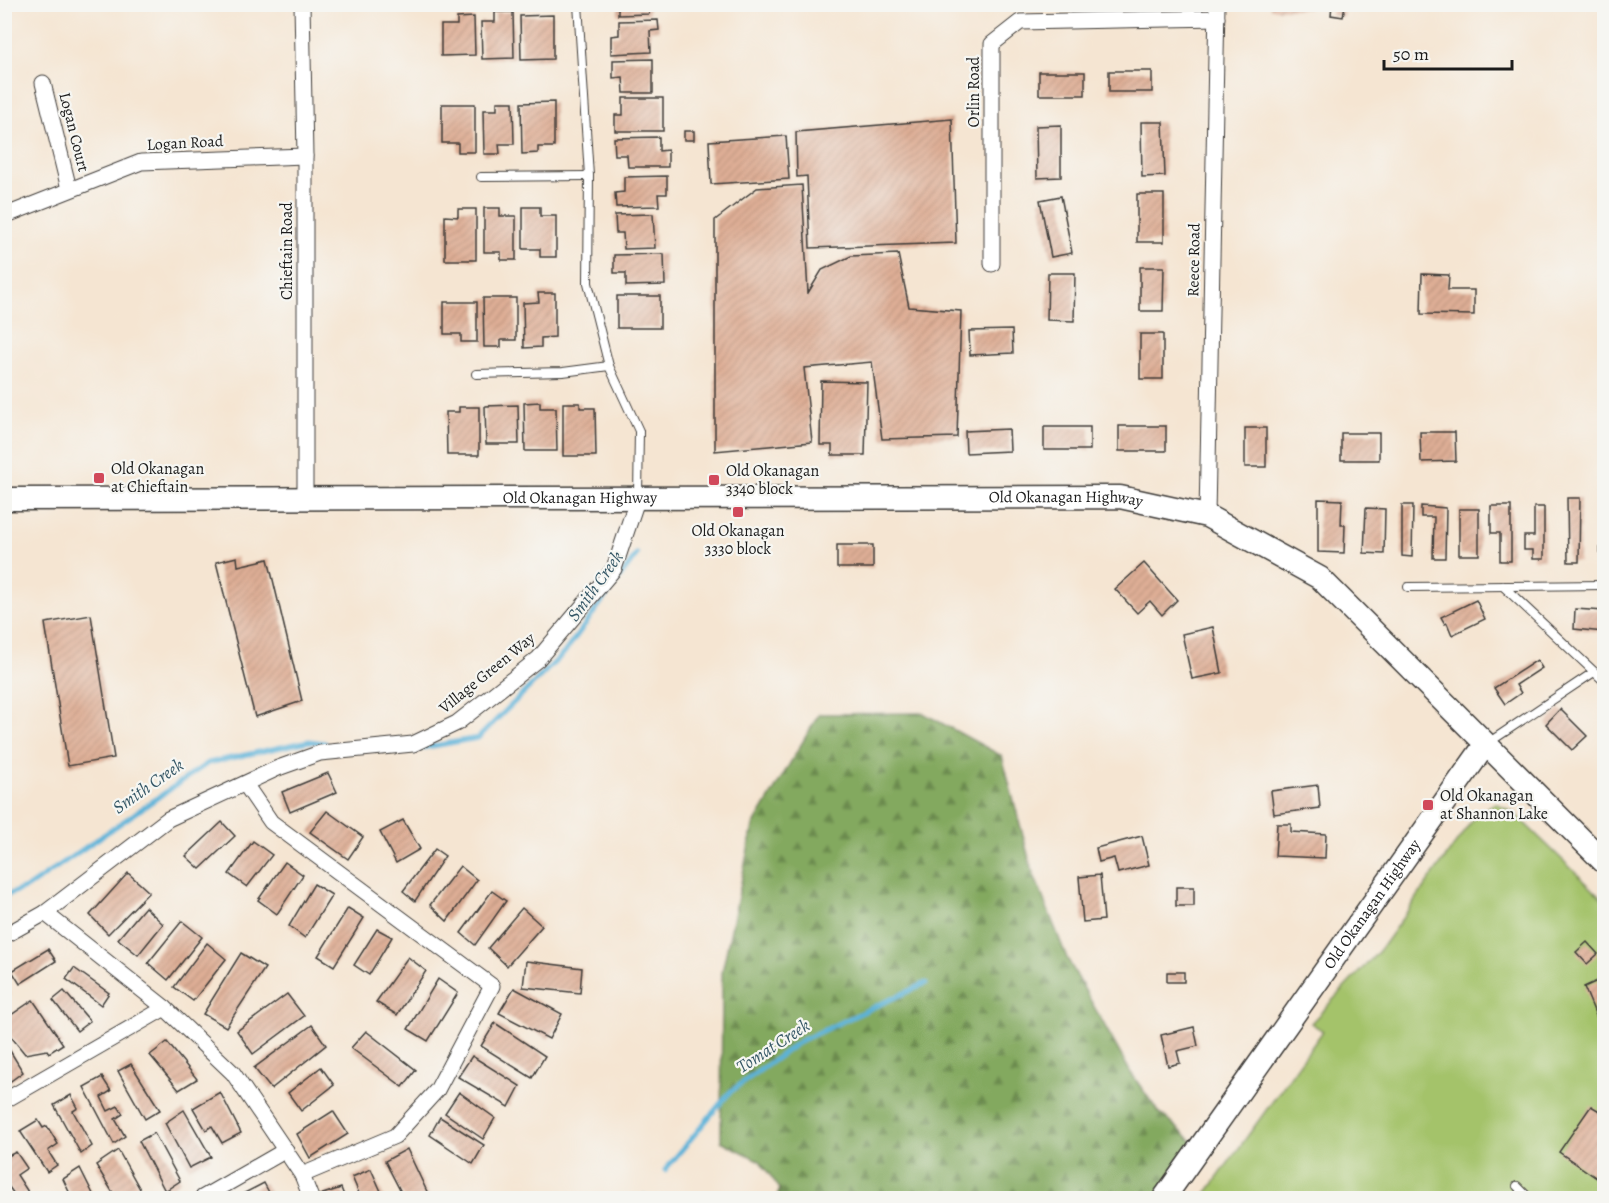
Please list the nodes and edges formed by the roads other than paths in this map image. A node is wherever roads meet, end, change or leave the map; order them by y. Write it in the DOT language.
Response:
graph roads {
  1 [pos="302,4"];
  2 [pos="578,4"];
  3 [pos="1217,11"];
  4 [pos="43,83"];
  5 [pos="304,156"];
  6 [pos="589,176"];
  7 [pos="481,177"];
  8 [pos="69,189"];
  9 [pos="4,216"];
  10 [pos="992,264"];
  11 [pos="609,366"];
  12 [pos="476,374"];
  13 [pos="638,497"];
  14 [pos="304,498"];
  15 [pos="4,499"];
  16 [pos="1207,516"];
  17 [pos="1605,585"];
  18 [pos="1503,586"];
  19 [pos="1408,587"];
  20 [pos="1594,672"];
  21 [pos="1605,681"];
  22 [pos="1485,744"];
  23 [pos="245,784"];
  24 [pos="1605,862"];
  25 [pos="45,913"];
  26 [pos="4,936"];
  27 [pos="165,1008"];
  28 [pos="4,1101"];
  29 [pos="286,1150"];
  30 [pos="302,1175"];
  31 [pos="1517,1186"];
  32 [pos="202,1198"];
  33 [pos="311,1198"];
  34 [pos="1164,1198"];
  35 [pos="1529,1198"];
  1 -- 5 [label="street, Chieftain Road"];
  2 -- 6 [label="lane"];
  3 -- 10 [label="street, Orlin Road"];
  3 -- 16 [label="street, Reece Road"];
  4 -- 8 [label="street, Logan Court"];
  5 -- 8 [label="street, Logan Road"];
  5 -- 14 [label="street, Chieftain Road"];
  6 -- 7 [label="lane"];
  6 -- 11 [label="lane"];
  8 -- 9 [label="street, Logan Road"];
  11 -- 12 [label="lane"];
  11 -- 13 [label="lane"];
  13 -- 14 [label="main road, Old Okanagan Highway"];
  13 -- 16 [label="main road, Old Okanagan Highway"];
  13 -- 23 [label="street, Village Green Way"];
  14 -- 15 [label="main road, Old Okanagan Highway"];
  16 -- 22 [label="main road, Old Okanagan Highway"];
  17 -- 18 [label="lane"];
  18 -- 19 [label="lane"];
  18 -- 20 [label="lane"];
  20 -- 21 [label="lane"];
  20 -- 22 [label="lane"];
  22 -- 24 [label="main road"];
  22 -- 34 [label="main road, Old Okanagan Highway"];
  23 -- 25 [label="street, Village Green Way"];
  23 -- 30 [label="street"];
  25 -- 26 [label="street, Village Green Way"];
  25 -- 27 [label="street"];
  27 -- 28 [label="street"];
  27 -- 29 [label="street"];
  29 -- 30 [label="street"];
  29 -- 32 [label="street"];
  30 -- 33 [label="street"];
  31 -- 35 [label="lane"];
}
